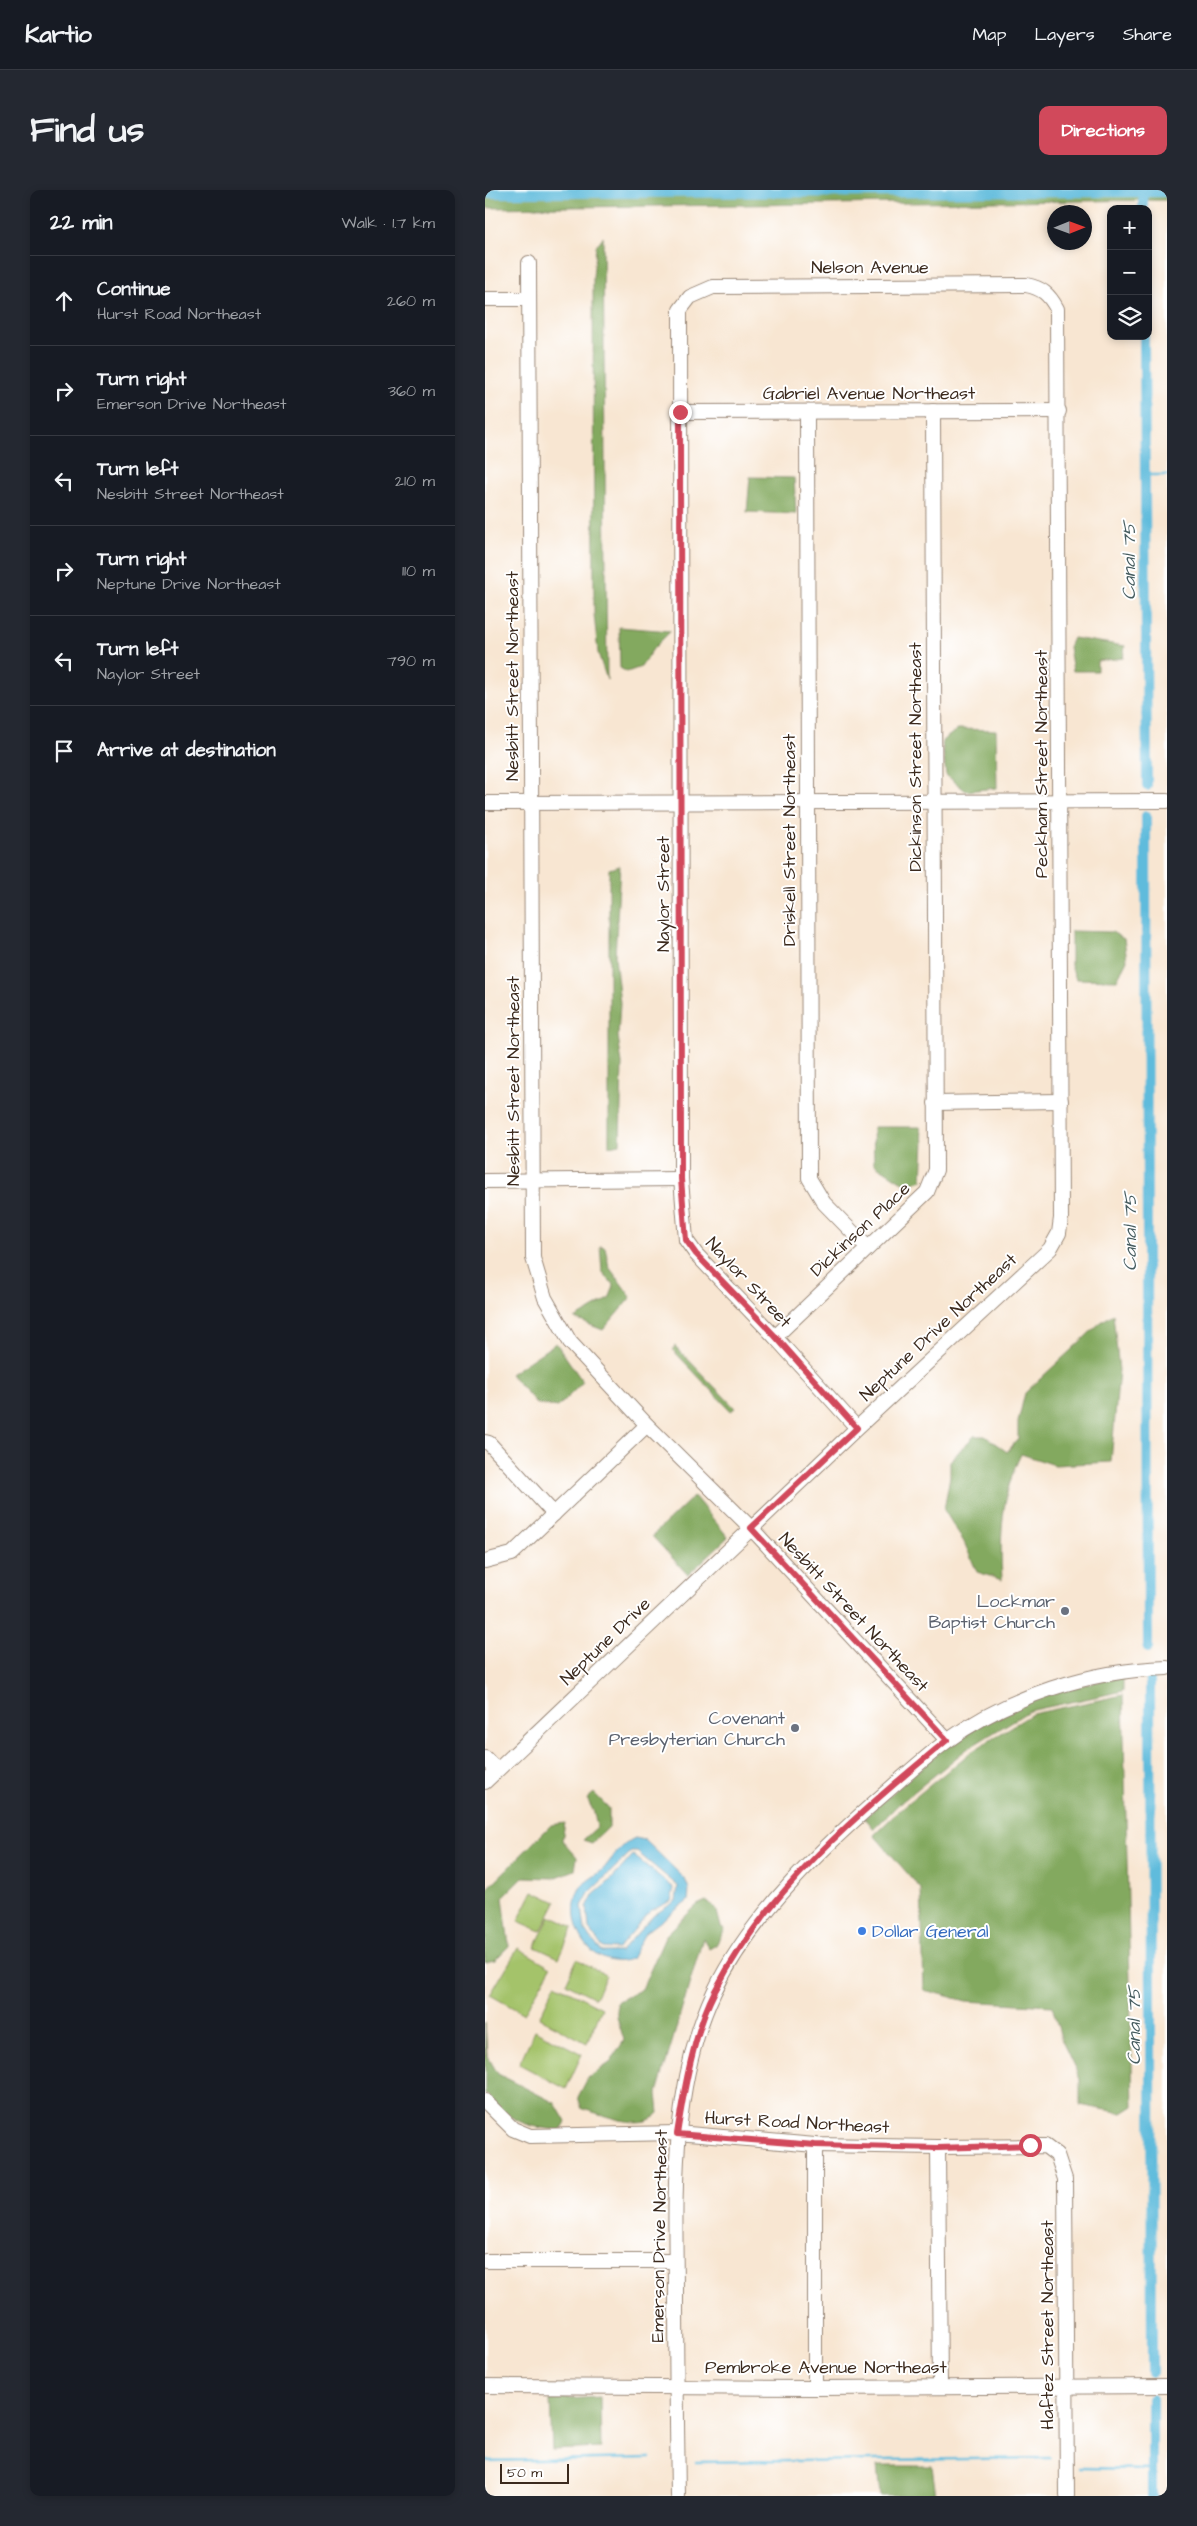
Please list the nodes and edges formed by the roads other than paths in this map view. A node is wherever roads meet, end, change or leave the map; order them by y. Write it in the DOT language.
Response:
graph roads {
  1 [pos="529,264"];
  2 [pos="1050,296"];
  3 [pos="690,297"];
  4 [pos="485,299"];
  5 [pos="529,299"];
  6 [pos="933,411"];
  7 [pos="1059,411"];
  8 [pos="680,412"];
  9 [pos="807,412"];
  10 [pos="682,802"];
  11 [pos="935,802"];
  12 [pos="1060,802"];
  13 [pos="1167,802"];
  14 [pos="485,803"];
  15 [pos="531,803"];
  16 [pos="807,803"];
  17 [pos="935,1102"];
  18 [pos="1061,1102"];
  19 [pos="681,1179"];
  20 [pos="485,1182"];
  21 [pos="532,1182"];
  22 [pos="1059,1233"];
  23 [pos="867,1247"];
  24 [pos="775,1336"];
  25 [pos="647,1425"];
  26 [pos="857,1428"];
  27 [pos="485,1442"];
  28 [pos="554,1514"];
  29 [pos="751,1528"];
  30 [pos="485,1561"];
  31 [pos="1167,1668"];
  32 [pos="947,1740"];
  33 [pos="485,1758"];
  34 [pos="497,1770"];
  35 [pos="485,1782"];
  36 [pos="485,2101"];
  37 [pos="677,2134"];
  38 [pos="815,2145"];
  39 [pos="938,2148"];
  40 [pos="1057,2155"];
  41 [pos="485,2261"];
  42 [pos="675,2261"];
  43 [pos="485,2386"];
  44 [pos="677,2386"];
  45 [pos="940,2386"];
  46 [pos="1066,2386"];
  47 [pos="1167,2386"];
  48 [pos="815,2388"];
  49 [pos="679,2496"];
  50 [pos="1067,2496"];
  1 -- 5 [label="street, Nesbitt Street Northeast"];
  2 -- 3 [label="street, Nelson Avenue"];
  2 -- 7 [label="street, Peckham Street Northeast"];
  3 -- 8 [label="street, Naylor Street"];
  4 -- 5 [label="street"];
  5 -- 15 [label="street, Nesbitt Street Northeast"];
  6 -- 7 [label="street, Gabriel Avenue Northeast"];
  6 -- 9 [label="street, Gabriel Avenue Northeast"];
  6 -- 11 [label="street, Dickinson Street Northeast"];
  7 -- 12 [label="street, Peckham Street Northeast"];
  8 -- 9 [label="street, Gabriel Avenue Northeast"];
  8 -- 10 [label="street, Naylor Street"];
  9 -- 16 [label="street, Driskell Street Northeast"];
  10 -- 15 [label="street"];
  10 -- 16 [label="street"];
  10 -- 19 [label="street, Naylor Street"];
  11 -- 12 [label="street"];
  11 -- 16 [label="street"];
  11 -- 17 [label="street, Dickinson Street Northeast"];
  12 -- 13 [label="street"];
  12 -- 18 [label="street, Peckham Street Northeast"];
  14 -- 15 [label="street"];
  15 -- 21 [label="street, Nesbitt Street Northeast"];
  16 -- 23 [label="street, Driskell Street Northeast"];
  17 -- 18 [label="street"];
  17 -- 23 [label="street, Dickinson Place"];
  18 -- 22 [label="street, Peckham Street Northeast"];
  19 -- 21 [label="street"];
  19 -- 24 [label="street, Naylor Street"];
  20 -- 21 [label="street"];
  21 -- 25 [label="street, Nesbitt Street Northeast"];
  22 -- 26 [label="street, Neptune Drive Northeast"];
  23 -- 24 [label="street, Dickinson Place"];
  24 -- 26 [label="street, Naylor Street"];
  25 -- 28 [label="street"];
  25 -- 29 [label="street, Nesbitt Street Northeast"];
  26 -- 29 [label="street, Neptune Drive Northeast"];
  27 -- 28 [label="street"];
  28 -- 30 [label="street"];
  29 -- 32 [label="street, Nesbitt Street Northeast"];
  29 -- 34 [label="street, Neptune Drive"];
  31 -- 32 [label="street, Emerson Drive Northeast"];
  32 -- 37 [label="street, Emerson Drive Northeast"];
  33 -- 34 [label="street"];
  34 -- 35 [label="street, Neptune Drive"];
  36 -- 37 [label="street, Hurst Road Northeast"];
  37 -- 38 [label="street, Hurst Road Northeast"];
  37 -- 42 [label="street, Emerson Drive Northeast"];
  38 -- 39 [label="street, Hurst Road Northeast"];
  38 -- 48 [label="street"];
  39 -- 40 [label="street, Hurst Road Northeast"];
  39 -- 45 [label="street"];
  40 -- 46 [label="street, Haftez Street Northeast"];
  41 -- 42 [label="street"];
  42 -- 44 [label="street, Emerson Drive Northeast"];
  43 -- 44 [label="street, Pembroke Avenue Northeast"];
  44 -- 48 [label="street, Pembroke Avenue Northeast"];
  44 -- 49 [label="street, Emerson Drive Northeast"];
  45 -- 46 [label="street, Pembroke Avenue Northeast"];
  45 -- 48 [label="street, Pembroke Avenue Northeast"];
  46 -- 47 [label="street, Pembroke Avenue Northeast"];
  46 -- 50 [label="street, Haftez Street Northeast"];
}
